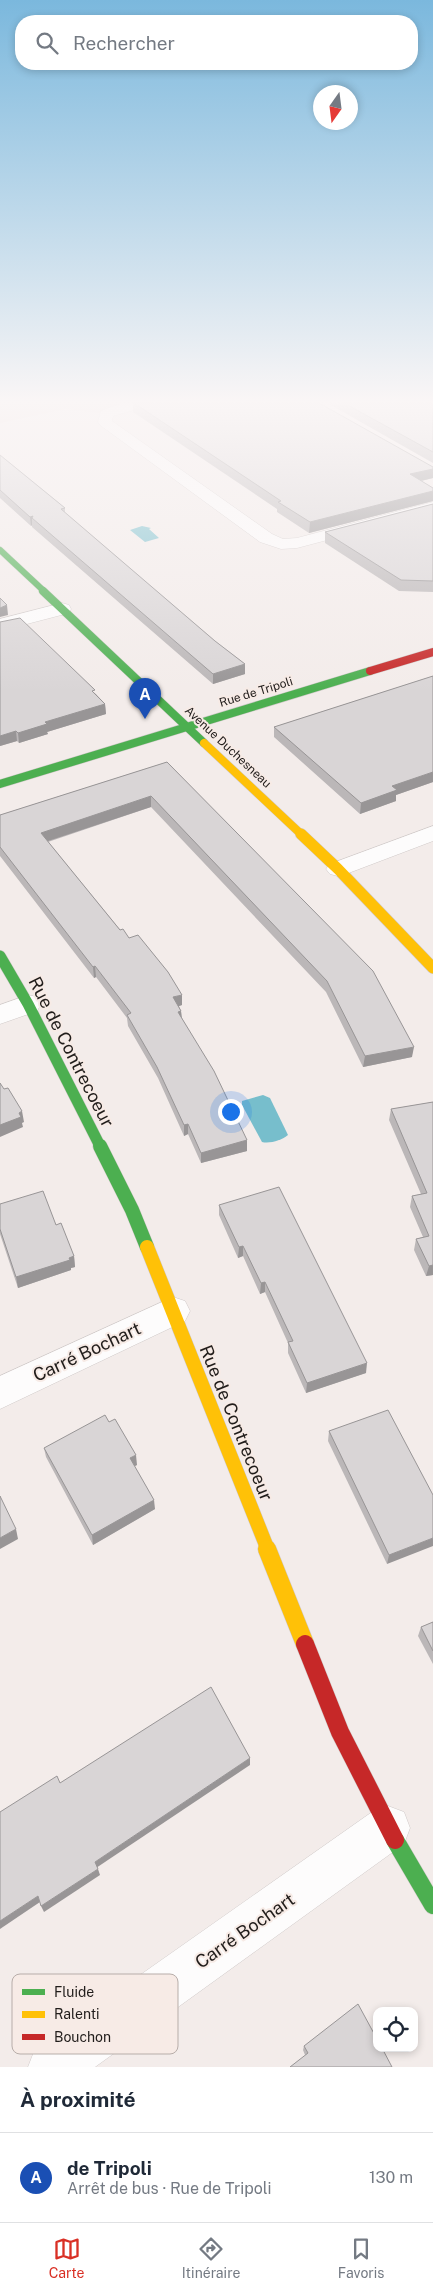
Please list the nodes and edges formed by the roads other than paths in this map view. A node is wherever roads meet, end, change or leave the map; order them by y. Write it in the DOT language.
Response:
graph roads {
  1 [pos="213,499"];
  2 [pos="433,507"];
  3 [pos="0,550"];
  4 [pos="62,609"];
  5 [pos="0,625"];
  6 [pos="433,652"];
  7 [pos="187,728"];
  8 [pos="0,784"];
  9 [pos="433,833"];
  10 [pos="338,869"];
  11 [pos="0,956"];
  12 [pos="433,968"];
  13 [pos="28,1004"];
  14 [pos="0,1015"];
  15 [pos="173,1311"];
  16 [pos="0,1393"];
  17 [pos="388,1828"];
  18 [pos="433,1905"];
  19 [pos="178,1979"];
  20 [pos="71,2054"];
  21 [pos="53,2067"];
  1 -- 2 [label="street"];
  3 -- 4 [label="street, Avenue Duchesneau"];
  4 -- 5 [label="street"];
  4 -- 7 [label="street, Avenue Duchesneau"];
  6 -- 7 [label="street, Rue de Tripoli"];
  7 -- 8 [label="street, Rue de Tripoli"];
  7 -- 10 [label="street, Avenue Duchesneau"];
  9 -- 10 [label="street"];
  10 -- 12 [label="street, Avenue Duchesneau"];
  11 -- 13 [label="street, Rue de Contrecoeur"];
  13 -- 14 [label="street"];
  13 -- 15 [label="street, Rue de Contrecoeur"];
  15 -- 16 [label="street, Carré Bochart"];
  15 -- 17 [label="street, Rue de Contrecoeur"];
  17 -- 18 [label="street, Rue de Contrecoeur"];
  17 -- 19 [label="street, Carré Bochart"];
  20 -- 21 [label="street, Carré Bochart"];
}
